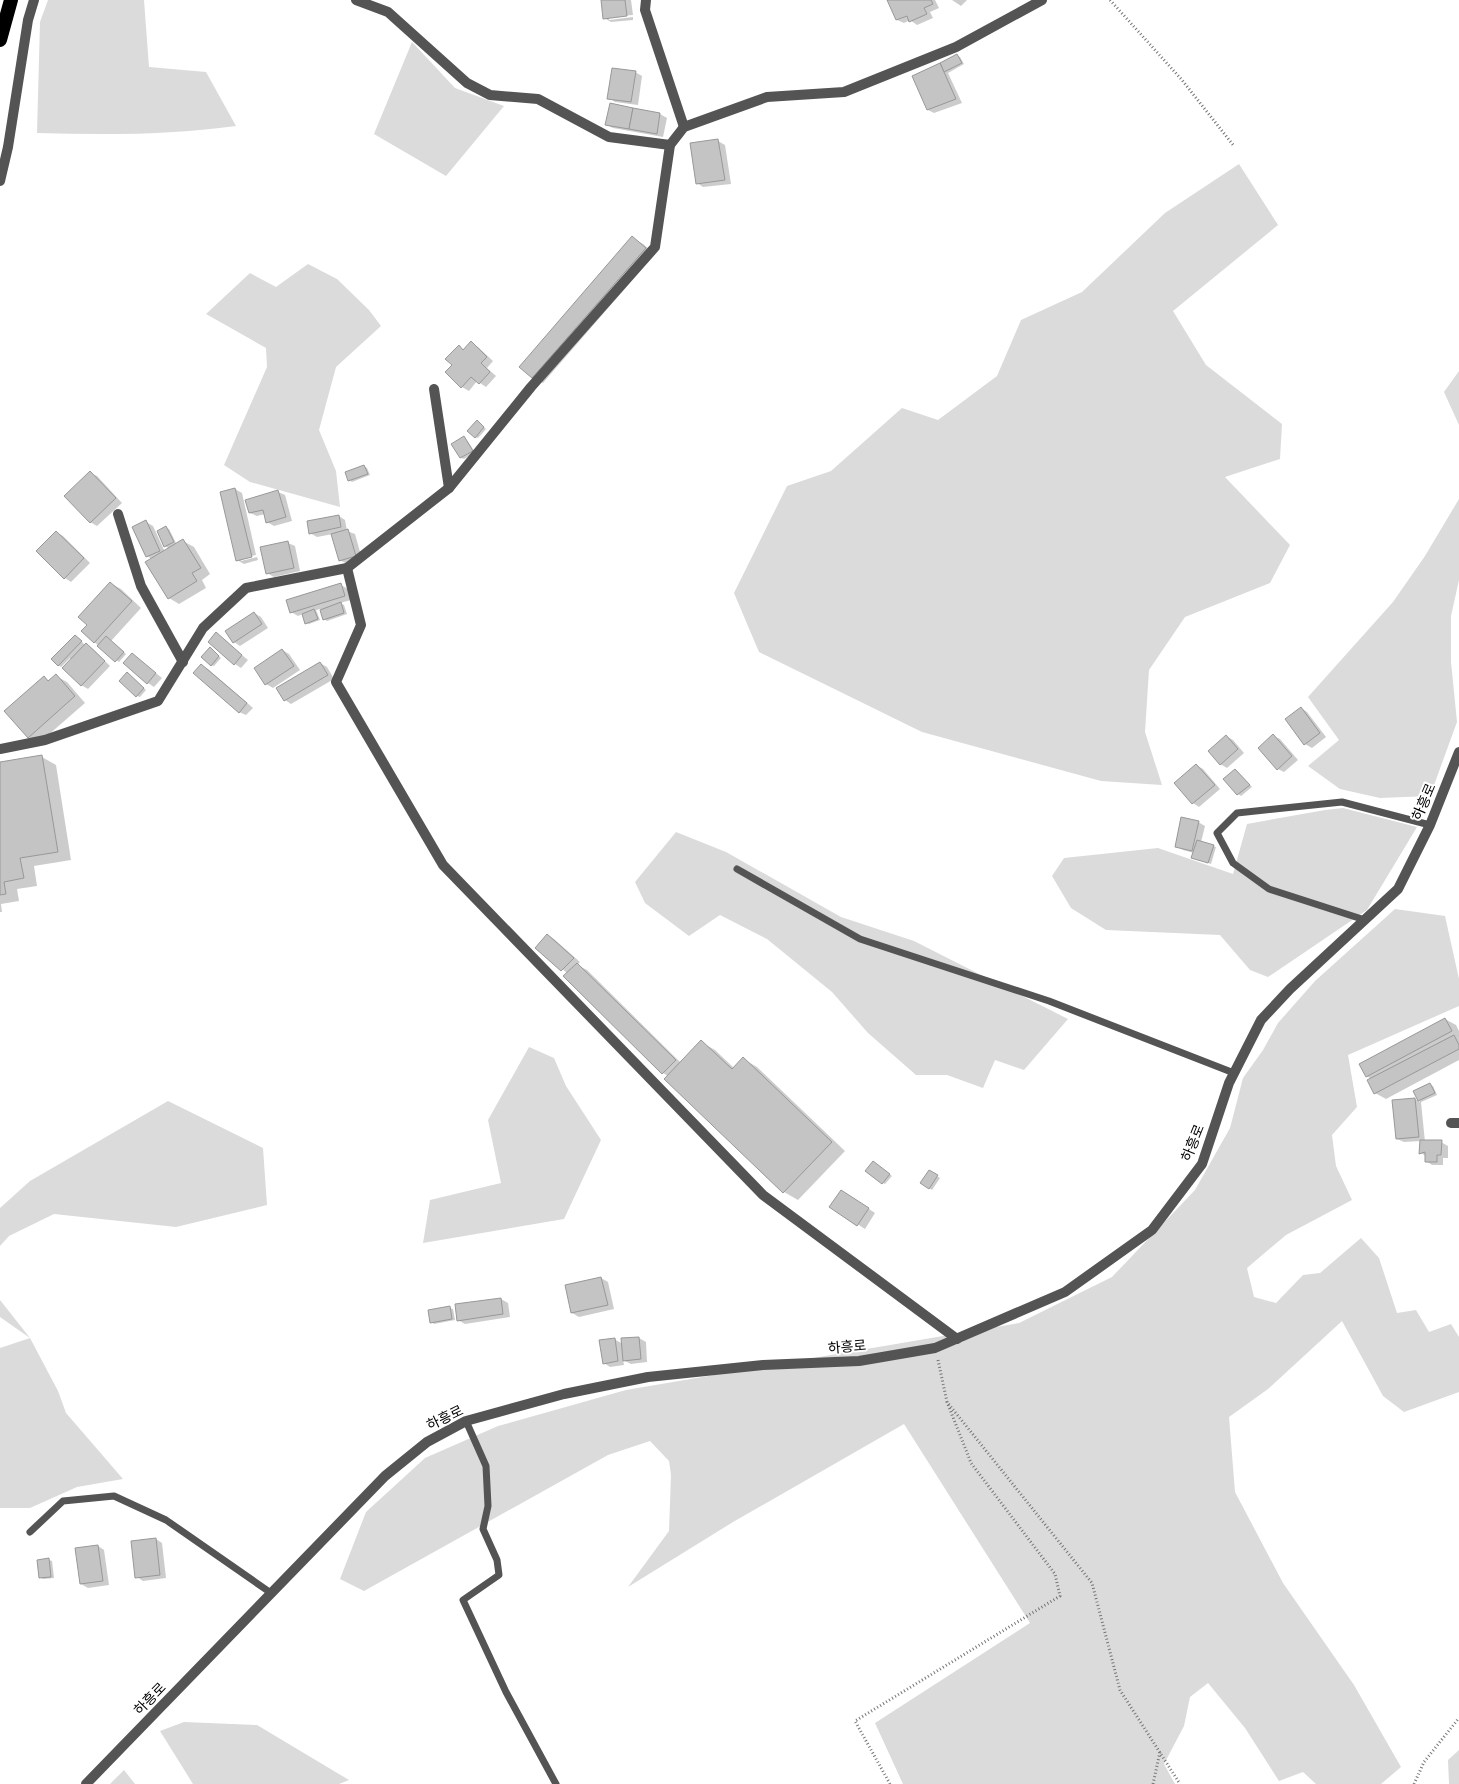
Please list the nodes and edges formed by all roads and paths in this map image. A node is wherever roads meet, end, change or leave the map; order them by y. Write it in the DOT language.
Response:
graph roads {
  1 [pos="11,0"];
  2 [pos="34,0"];
  3 [pos="356,0"];
  4 [pos="646,0"];
  5 [pos="1042,0"];
  6 [pos="1110,0"];
  7 [pos="0,40"];
  8 [pos="684,127"];
  9 [pos="670,145"];
  10 [pos="1234,146"];
  11 [pos="0,181"];
  12 [pos="434,389"];
  13 [pos="449,488"];
  14 [pos="118,514"];
  15 [pos="347,568"];
  16 [pos="183,662"];
  17 [pos="0,749"];
  18 [pos="1459,752"];
  19 [pos="1430,825"];
  20 [pos="736,869"];
  21 [pos="1365,920"];
  22 [pos="1234,1073"];
  23 [pos="957,1338"];
  24 [pos="935,1348"];
  25 [pos="947,1402"];
  26 [pos="466,1421"];
  27 [pos="30,1532"];
  28 [pos="271,1593"];
  29 [pos="1459,1718"];
  30 [pos="1161,1752"];
  31 [pos="86,1784"];
  32 [pos="556,1784"];
  33 [pos="890,1784"];
  34 [pos="1153,1784"];
  35 [pos="1180,1784"];
  36 [pos="1414,1784"];
  1 -- 7 [label="highway"];
  2 -- 11 [label="street"];
  3 -- 9 [label="street"];
  4 -- 8 [label="street"];
  5 -- 8 [label="street"];
  6 -- 10 [label="path"];
  8 -- 9 [label="street"];
  9 -- 13 [label="street"];
  12 -- 13 [label="street"];
  13 -- 15 [label="street"];
  14 -- 16 [label="street"];
  15 -- 16 [label="street"];
  15 -- 23 [label="street"];
  16 -- 17 [label="street"];
  18 -- 19 [label="street, 하흥로"];
  19 -- 21 [label="street, 하흥로"];
  19 -- 21 [label="lane"];
  20 -- 22 [label="lane"];
  21 -- 22 [label="street, 하흥로"];
  22 -- 23 [label="street, 하흥로"];
  23 -- 24 [label="street, 하흥로"];
  24 -- 25 [label="path"];
  24 -- 26 [label="street, 하흥로"];
  25 -- 30 [label="path"];
  25 -- 33 [label="path"];
  26 -- 28 [label="street, 하흥로"];
  26 -- 32 [label="lane"];
  27 -- 28 [label="lane"];
  28 -- 31 [label="street, 하흥로"];
  29 -- 36 [label="path"];
  30 -- 34 [label="path"];
  30 -- 35 [label="path"];
}
